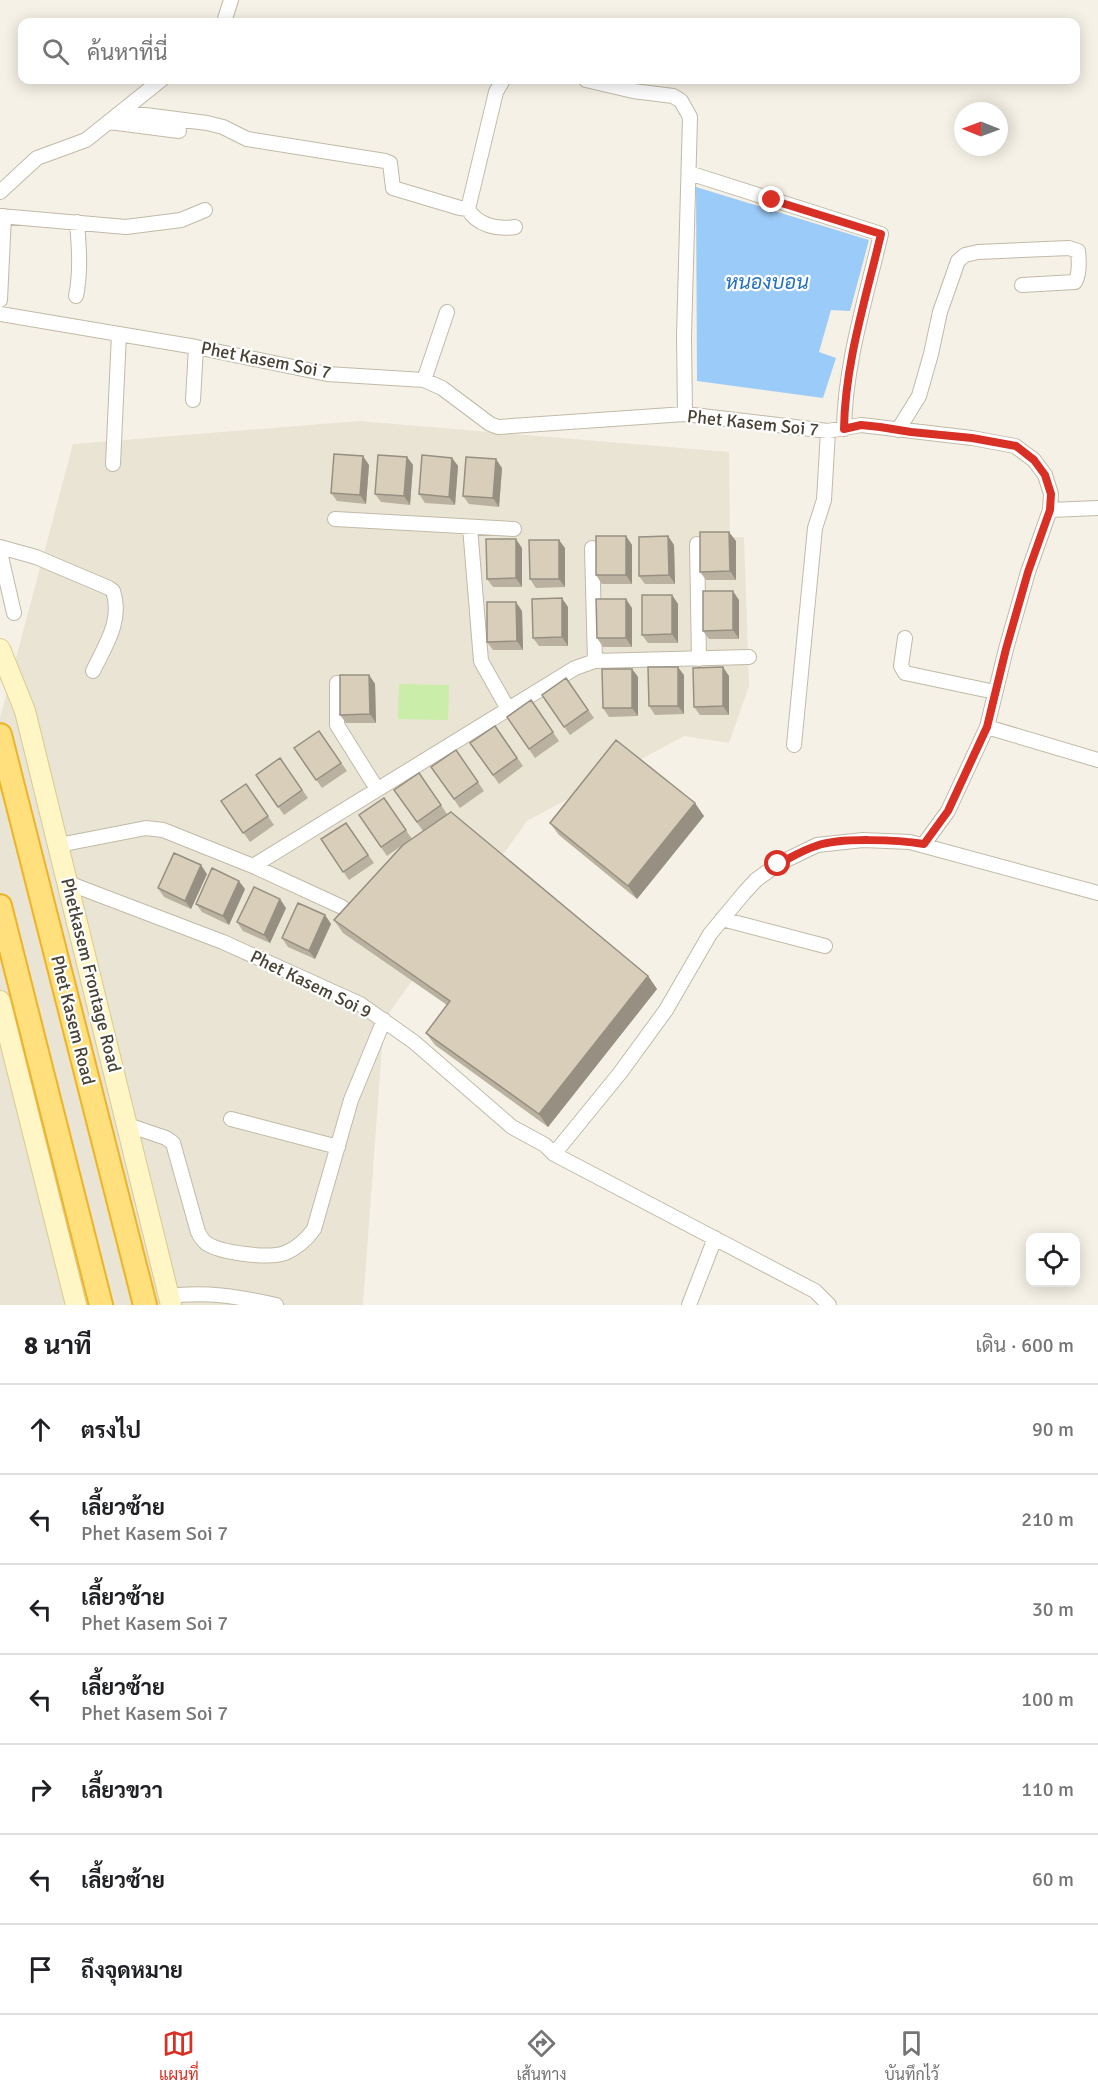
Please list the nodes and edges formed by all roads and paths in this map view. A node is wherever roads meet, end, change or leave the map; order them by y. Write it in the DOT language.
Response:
graph roads {
  1 [pos="231,0"];
  2 [pos="225,18"];
  3 [pos="156,84"];
  4 [pos="500,84"];
  5 [pos="603,84"];
  6 [pos="122,112"];
  7 [pos="109,122"];
  8 [pos="179,131"];
  9 [pos="689,173"];
  10 [pos="0,192"];
  11 [pos="468,209"];
  12 [pos="205,210"];
  13 [pos="2,216"];
  14 [pos="77,222"];
  15 [pos="515,227"];
  16 [pos="1022,285"];
  17 [pos="76,296"];
  18 [pos="0,300"];
  19 [pos="447,312"];
  20 [pos="0,314"];
  21 [pos="119,334"];
  22 [pos="196,346"];
  23 [pos="424,380"];
  24 [pos="193,400"];
  25 [pos="685,414"];
  26 [pos="844,429"];
  27 [pos="898,430"];
  28 [pos="828,431"];
  29 [pos="113,464"];
  30 [pos="1098,508"];
  31 [pos="1050,510"];
  32 [pos="335,519"];
  33 [pos="470,527"];
  34 [pos="514,529"];
  35 [pos="697,544"];
  36 [pos="0,547"];
  37 [pos="592,548"];
  38 [pos="0,552"];
  39 [pos="14,613"];
  40 [pos="905,638"];
  41 [pos="0,649"];
  42 [pos="749,657"];
  43 [pos="699,659"];
  44 [pos="595,661"];
  45 [pos="93,671"];
  46 [pos="337,683"];
  47 [pos="995,692"];
  48 [pos="508,709"];
  49 [pos="987,727"];
  50 [pos="0,735"];
  51 [pos="794,745"];
  52 [pos="1098,760"];
  53 [pos="377,789"];
  54 [pos="924,844"];
  55 [pos="59,845"];
  56 [pos="253,866"];
  57 [pos="68,883"];
  58 [pos="1098,893"];
  59 [pos="0,906"];
  60 [pos="342,907"];
  61 [pos="722,919"];
  62 [pos="825,946"];
  63 [pos="0,1001"];
  64 [pos="384,1020"];
  65 [pos="3,1025"];
  66 [pos="231,1119"];
  67 [pos="128,1125"];
  68 [pos="338,1147"];
  69 [pos="554,1154"];
  70 [pos="715,1238"];
  71 [pos="170,1300"];
  72 [pos="76,1305"];
  73 [pos="101,1305"];
  74 [pos="145,1305"];
  75 [pos="276,1305"];
  76 [pos="689,1305"];
  77 [pos="829,1305"];
  1 -- 2 [label="street"];
  3 -- 6 [label="street"];
  4 -- 11 [label="street"];
  5 -- 9 [label="street"];
  6 -- 7 [label="street"];
  6 -- 11 [label="street"];
  7 -- 8 [label="street"];
  7 -- 10 [label="street"];
  9 -- 25 [label="street"];
  9 -- 26 [label="street"];
  11 -- 15 [label="street"];
  12 -- 14 [label="street"];
  13 -- 14 [label="street"];
  13 -- 18 [label="street"];
  14 -- 17 [label="street"];
  16 -- 27 [label="street"];
  19 -- 23 [label="street"];
  20 -- 21 [label="street, Phet Kasem Soi 7"];
  21 -- 22 [label="street, Phet Kasem Soi 7"];
  21 -- 29 [label="street"];
  22 -- 23 [label="street, Phet Kasem Soi 7"];
  22 -- 24 [label="street"];
  23 -- 25 [label="street, Phet Kasem Soi 7"];
  25 -- 28 [label="street, Phet Kasem Soi 7"];
  26 -- 27 [label="street, Phet Kasem Soi 7"];
  26 -- 28 [label="street, Phet Kasem Soi 7"];
  27 -- 31 [label="street, Phet Kasem Soi 7"];
  28 -- 51 [label="street"];
  30 -- 31 [label="street"];
  31 -- 47 [label="street, Phet Kasem Soi 7"];
  32 -- 33 [label="street"];
  33 -- 34 [label="street"];
  33 -- 48 [label="street"];
  35 -- 43 [label="street"];
  36 -- 45 [label="street"];
  37 -- 44 [label="street"];
  38 -- 39 [label="street"];
  40 -- 47 [label="street"];
  41 -- 55 [label="main road, Phetkasem Frontage Road"];
  42 -- 43 [label="street"];
  43 -- 44 [label="street"];
  44 -- 48 [label="street"];
  46 -- 53 [label="street"];
  47 -- 49 [label="street, Phet Kasem Soi 7"];
  48 -- 53 [label="street"];
  49 -- 52 [label="street"];
  49 -- 54 [label="street, Phet Kasem Soi 7"];
  50 -- 74 [label="highway, Phet Kasem Road"];
  53 -- 56 [label="street"];
  54 -- 58 [label="street"];
  54 -- 61 [label="street"];
  55 -- 56 [label="street"];
  55 -- 57 [label="main road, Phetkasem Frontage Road"];
  56 -- 60 [label="street"];
  57 -- 64 [label="street, Phet Kasem Soi 9"];
  57 -- 67 [label="main road, Phetkasem Frontage Road"];
  59 -- 73 [label="highway"];
  61 -- 62 [label="street"];
  61 -- 69 [label="street"];
  63 -- 65 [label="main road"];
  64 -- 68 [label="street"];
  64 -- 69 [label="street, Phet Kasem Soi 9"];
  65 -- 72 [label="main road"];
  66 -- 68 [label="street"];
  67 -- 68 [label="street"];
  67 -- 71 [label="main road, Phetkasem Frontage Road"];
  69 -- 70 [label="street, Phet Kasem Soi 9"];
  70 -- 76 [label="street"];
  70 -- 77 [label="street, Phet Kasem Soi 9"];
  71 -- 75 [label="street"];
}
